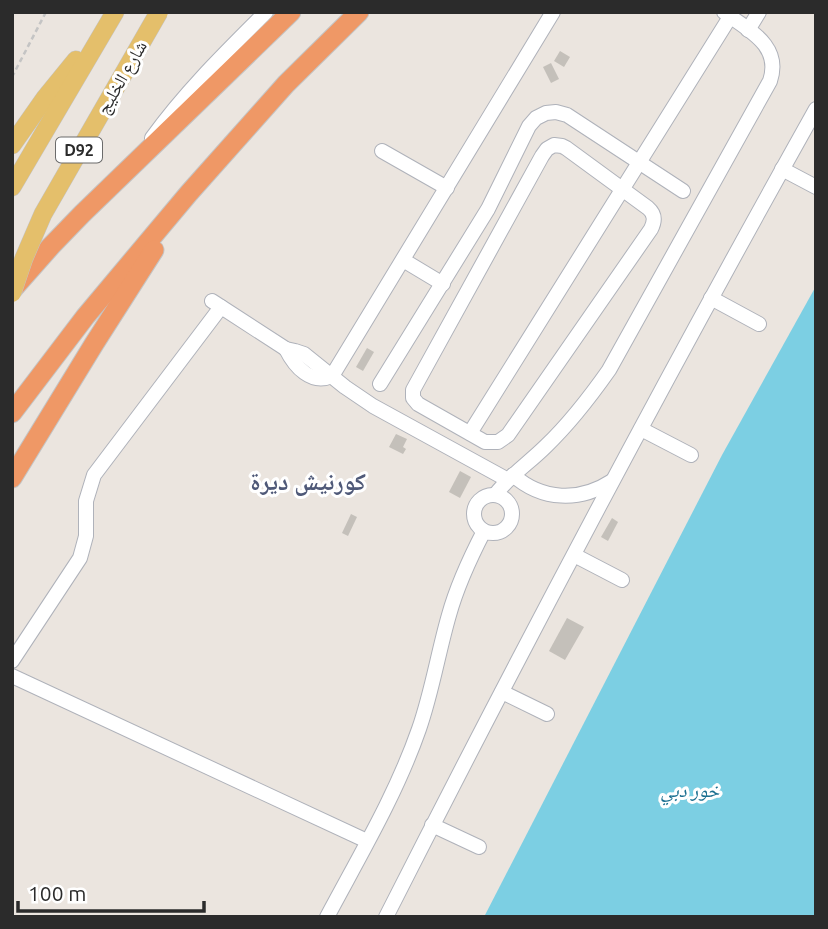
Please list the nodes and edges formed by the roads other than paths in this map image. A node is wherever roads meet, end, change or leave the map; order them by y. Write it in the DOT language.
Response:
graph roads {
  1 [pos="115,12"];
  2 [pos="159,12"];
  3 [pos="266,12"];
  4 [pos="291,12"];
  5 [pos="359,12"];
  6 [pos="553,12"];
  7 [pos="760,12"];
  8 [pos="727,14"];
  9 [pos="748,30"];
  10 [pos="103,33"];
  11 [pos="816,109"];
  12 [pos="12,145"];
  13 [pos="382,151"];
  14 [pos="224,153"];
  15 [pos="639,162"];
  16 [pos="130,168"];
  17 [pos="782,169"];
  18 [pos="12,187"];
  19 [pos="816,187"];
  20 [pos="447,188"];
  21 [pos="622,189"];
  22 [pos="683,191"];
  23 [pos="403,260"];
  24 [pos="443,284"];
  25 [pos="12,292"];
  26 [pos="711,298"];
  27 [pos="760,324"];
  28 [pos="332,376"];
  29 [pos="380,384"];
  30 [pos="12,413"];
  31 [pos="641,429"];
  32 [pos="470,433"];
  33 [pos="691,455"];
  34 [pos="510,477"];
  35 [pos="12,478"];
  36 [pos="613,480"];
  37 [pos="495,495"];
  38 [pos="484,531"];
  39 [pos="574,555"];
  40 [pos="622,580"];
  41 [pos="12,662"];
  42 [pos="12,676"];
  43 [pos="502,692"];
  44 [pos="547,714"];
  45 [pos="432,825"];
  46 [pos="367,841"];
  47 [pos="479,847"];
  48 [pos="327,917"];
  49 [pos="386,917"];
  1 -- 10 [label="main road, D92"];
  2 -- 25 [label="main road, شارع الخليج / D92, bridge"];
  3 -- 16 [label="street"];
  4 -- 16 [label="highway"];
  5 -- 14 [label="highway"];
  6 -- 20 [label="street"];
  7 -- 9 [label="street"];
  8 -- 9 [label="street"];
  8 -- 15 [label="street"];
  9 -- 34 [label="street"];
  10 -- 12 [label="main road"];
  10 -- 18 [label="main road, D92"];
  11 -- 17 [label="street"];
  13 -- 20 [label="street"];
  14 -- 30 [label="highway"];
  14 -- 35 [label="highway"];
  15 -- 21 [label="street"];
  15 -- 22 [label="street"];
  15 -- 24 [label="street"];
  16 -- 25 [label="highway"];
  17 -- 19 [label="street"];
  17 -- 26 [label="street"];
  20 -- 23 [label="street"];
  21 -- 32 [label="street"];
  21 -- 32 [label="street"];
  21 -- 32 [label="street"];
  23 -- 24 [label="street"];
  23 -- 28 [label="street"];
  24 -- 29 [label="street"];
  26 -- 27 [label="street"];
  26 -- 31 [label="street"];
  28 -- 34 [label="street"];
  28 -- 41 [label="street"];
  31 -- 33 [label="street"];
  31 -- 36 [label="street"];
  34 -- 36 [label="street"];
  34 -- 37 [label="street"];
  36 -- 39 [label="street"];
  37 -- 38 [label="street"];
  37 -- 38 [label="street"];
  38 -- 46 [label="street"];
  39 -- 40 [label="street"];
  39 -- 43 [label="street"];
  42 -- 46 [label="street"];
  43 -- 44 [label="street"];
  43 -- 45 [label="street"];
  45 -- 47 [label="street"];
  45 -- 49 [label="street"];
  46 -- 48 [label="street"];
}
